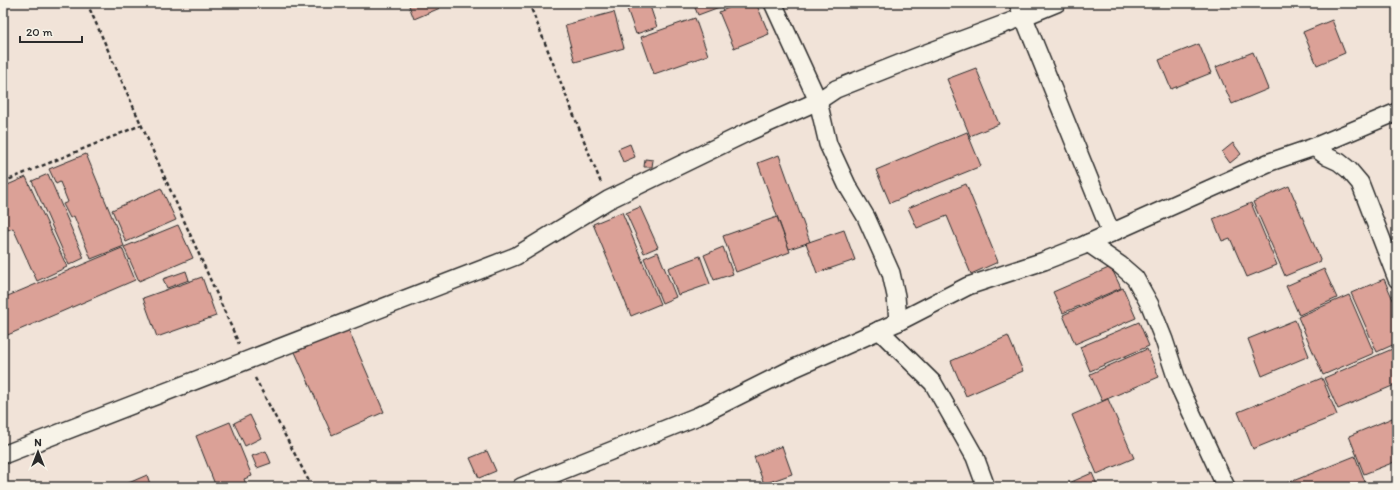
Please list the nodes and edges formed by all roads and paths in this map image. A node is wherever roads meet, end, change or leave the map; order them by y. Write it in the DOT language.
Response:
graph roads {
  1 [pos="87,3"];
  2 [pos="529,3"];
  3 [pos="773,3"];
  4 [pos="1057,3"];
  5 [pos="1021,10"];
  6 [pos="818,100"];
  7 [pos="1397,112"];
  8 [pos="141,125"];
  9 [pos="1314,147"];
  10 [pos="3,182"];
  11 [pos="608,200"];
  12 [pos="1111,233"];
  13 [pos="1088,243"];
  14 [pos="1397,279"];
  15 [pos="898,322"];
  16 [pos="879,330"];
  17 [pos="246,360"];
  18 [pos="3,455"];
  19 [pos="312,487"];
  20 [pos="521,487"];
  21 [pos="986,487"];
  22 [pos="1226,487"];
  1 -- 8 [label="path"];
  2 -- 11 [label="path"];
  3 -- 6 [label="street"];
  4 -- 5 [label="street"];
  5 -- 6 [label="street"];
  5 -- 12 [label="street"];
  6 -- 11 [label="street"];
  6 -- 15 [label="street"];
  7 -- 9 [label="street"];
  8 -- 10 [label="path"];
  8 -- 17 [label="path"];
  9 -- 12 [label="street"];
  9 -- 14 [label="street"];
  11 -- 17 [label="street"];
  12 -- 13 [label="street"];
  13 -- 15 [label="street"];
  13 -- 22 [label="street"];
  15 -- 16 [label="street"];
  16 -- 20 [label="street"];
  16 -- 21 [label="street"];
  17 -- 18 [label="street"];
  17 -- 19 [label="path"];
}
